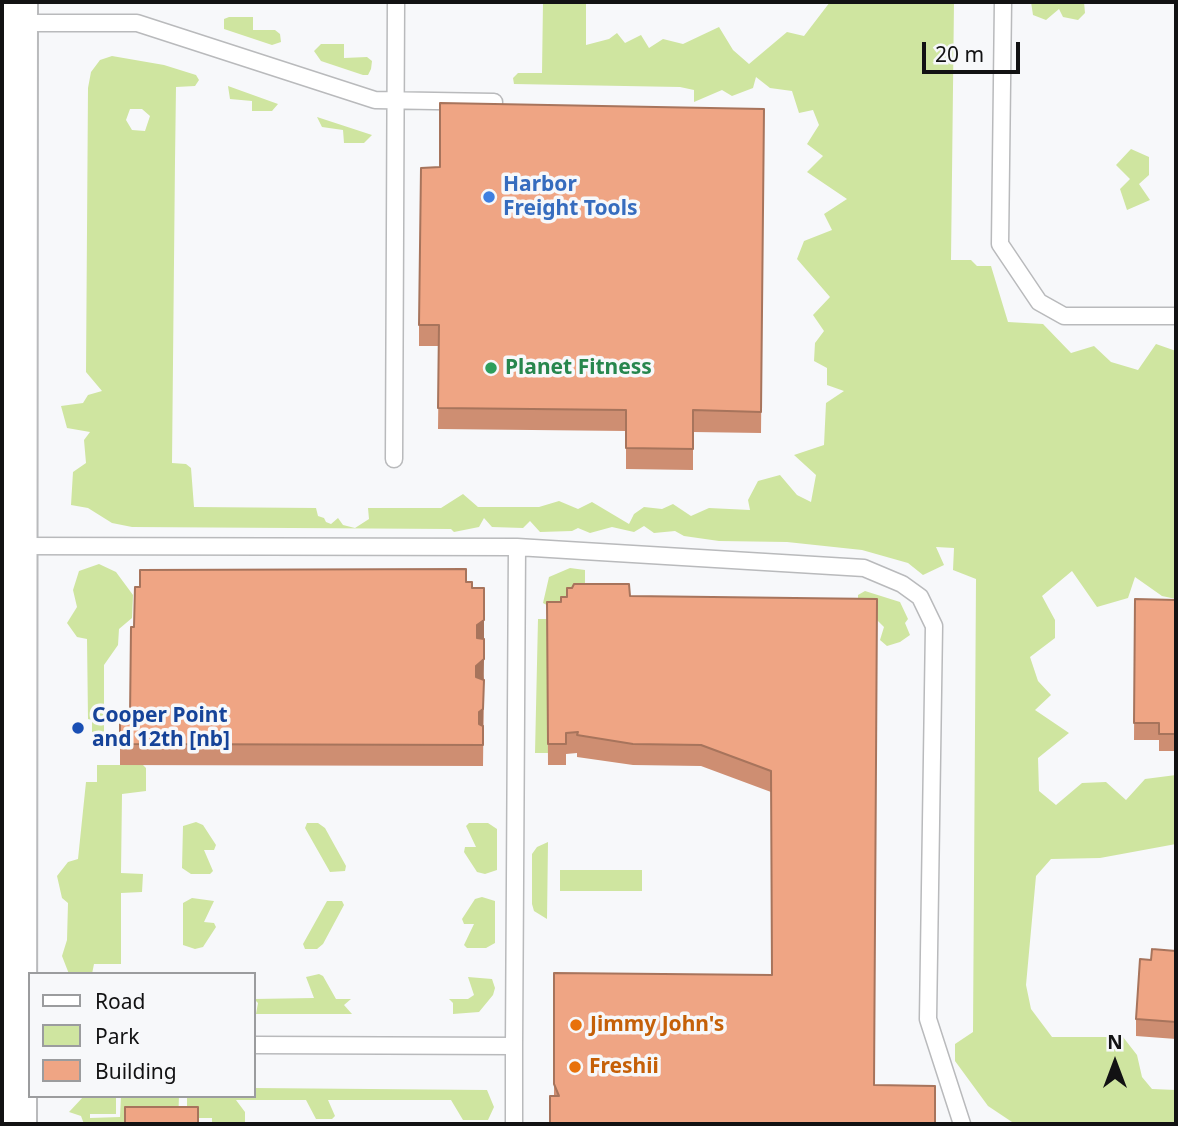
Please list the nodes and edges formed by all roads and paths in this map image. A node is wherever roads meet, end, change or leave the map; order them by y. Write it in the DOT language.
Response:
graph roads {
  1 [pos="396,2"];
  2 [pos="1003,2"];
  3 [pos="12,16"];
  4 [pos="396,100"];
  5 [pos="494,102"];
  6 [pos="1176,316"];
  7 [pos="394,460"];
  8 [pos="16,546"];
  9 [pos="517,547"];
  10 [pos="9,649"];
  11 [pos="23,1045"];
  12 [pos="256,1045"];
  13 [pos="514,1046"];
  14 [pos="17,1124"];
  15 [pos="514,1124"];
  16 [pos="961,1124"];
  1 -- 4 [label="lane"];
  2 -- 6 [label="lane"];
  3 -- 4 [label="lane"];
  3 -- 8 [label="main road"];
  4 -- 5 [label="lane"];
  4 -- 7 [label="lane"];
  8 -- 9 [label="lane"];
  8 -- 10 [label="main road"];
  9 -- 13 [label="lane"];
  9 -- 16 [label="lane"];
  10 -- 11 [label="main road"];
  11 -- 14 [label="main road"];
  12 -- 13 [label="lane"];
  13 -- 15 [label="lane"];
}
